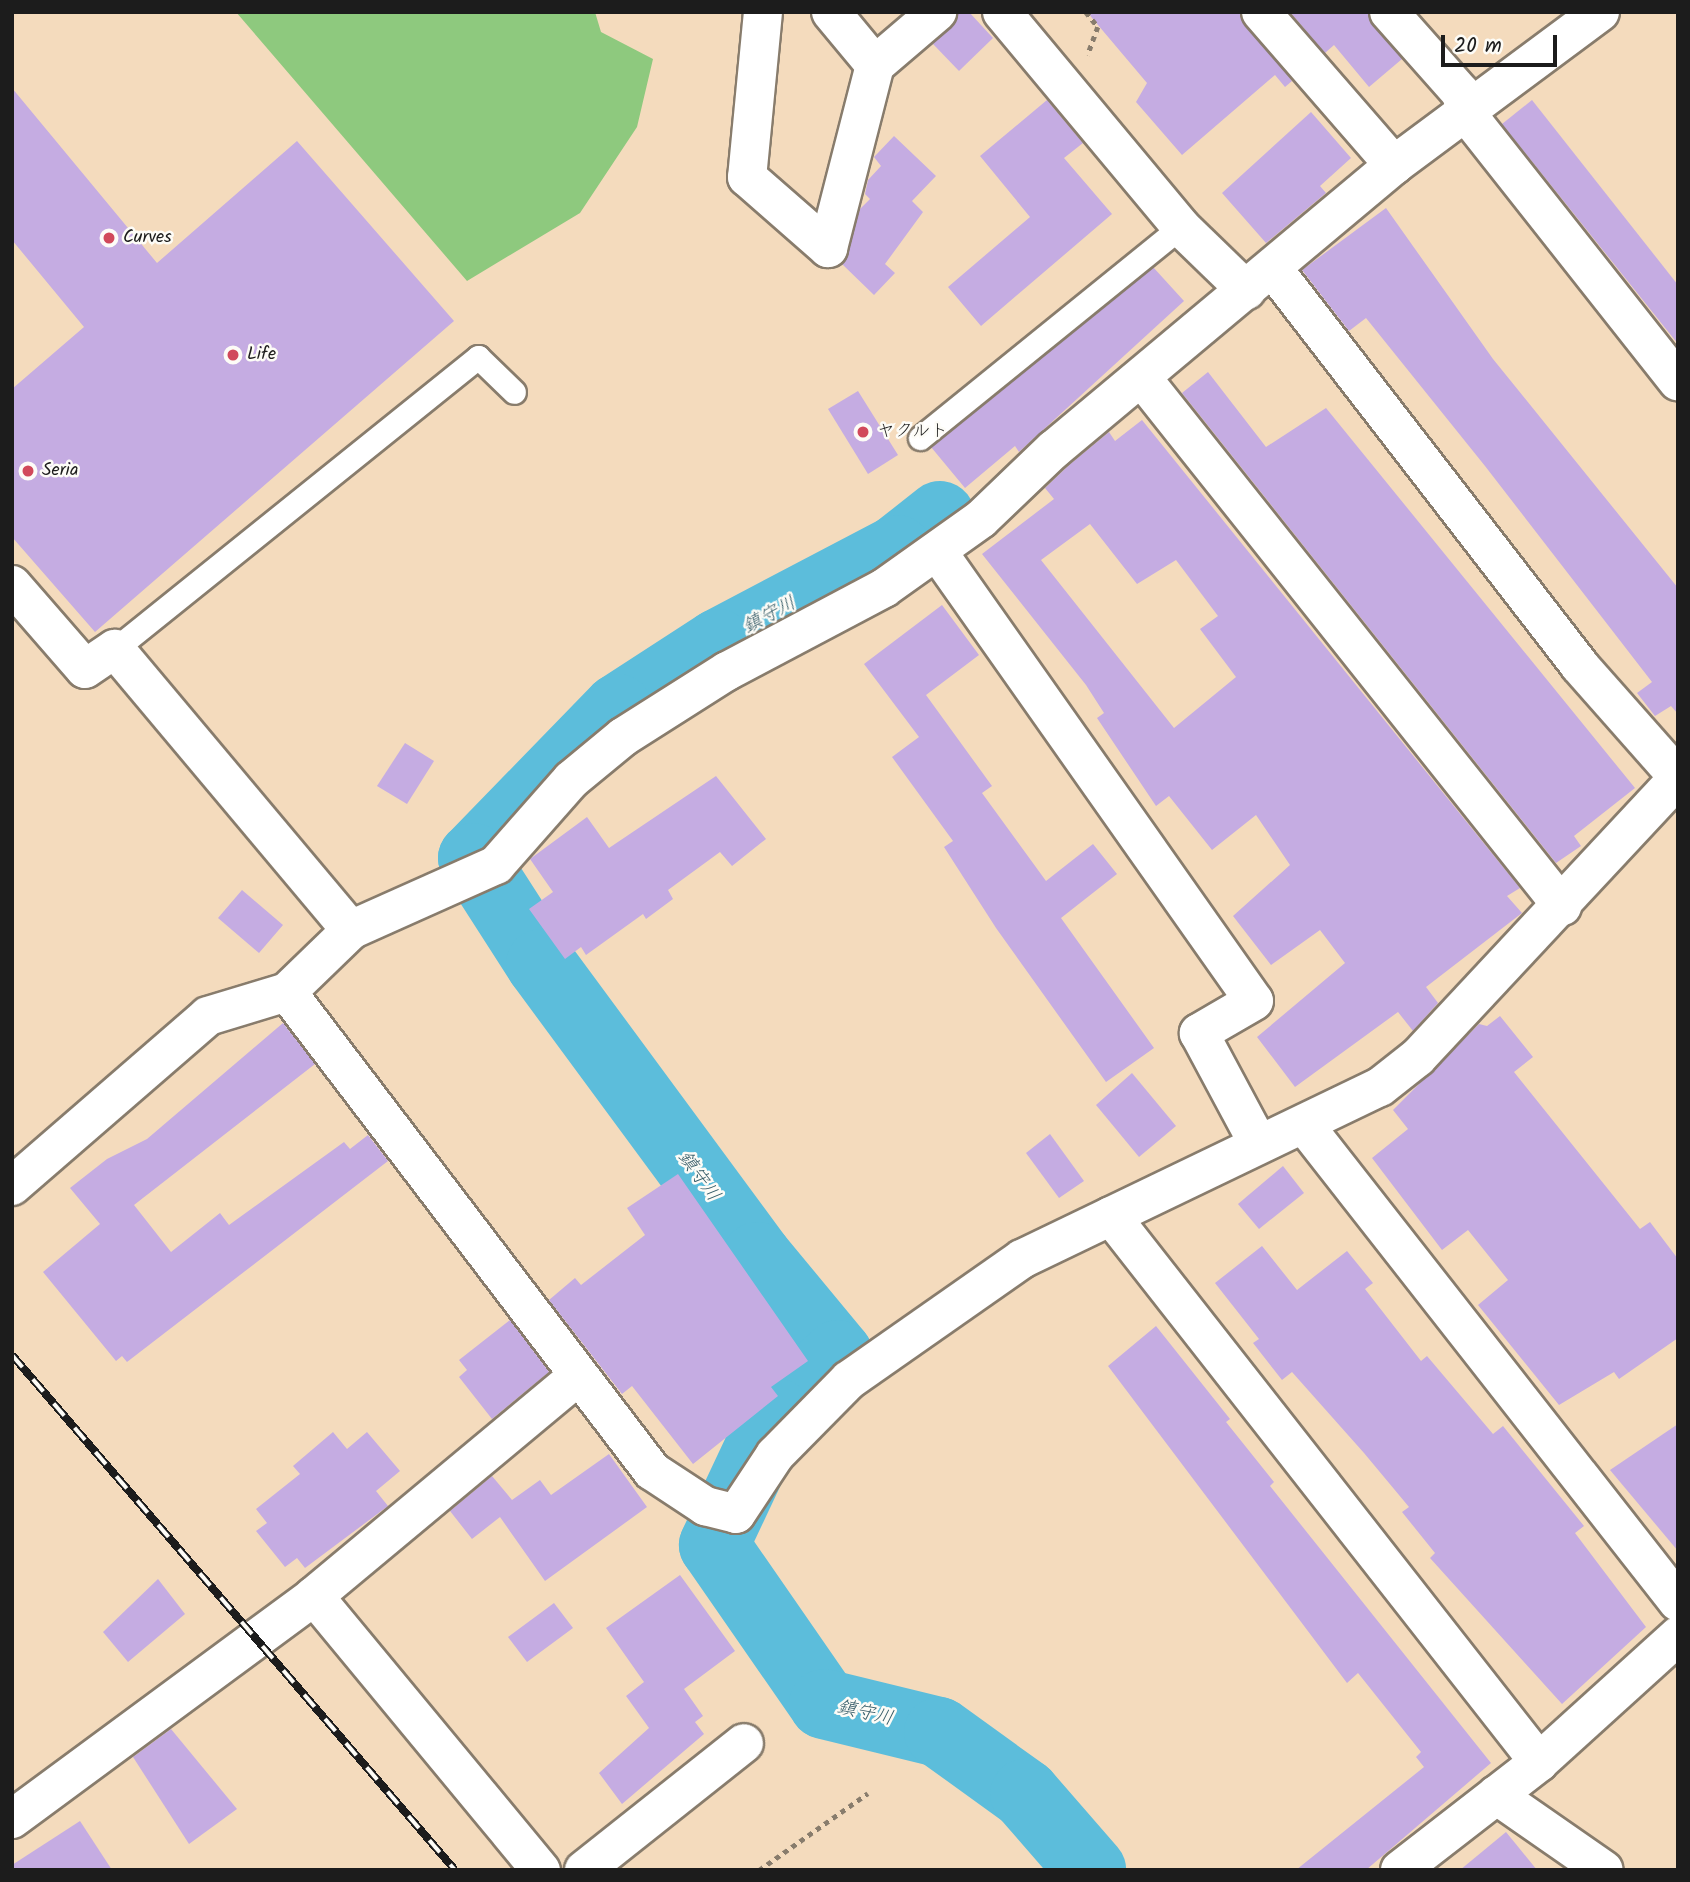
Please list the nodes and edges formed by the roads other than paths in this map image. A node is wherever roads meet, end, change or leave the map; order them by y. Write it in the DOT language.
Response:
graph roads {
  1 [pos="763,12"];
  2 [pos="831,12"];
  3 [pos="937,12"];
  4 [pos="1002,12"];
  5 [pos="1261,12"];
  6 [pos="1389,12"];
  7 [pos="1600,12"];
  8 [pos="876,65"];
  9 [pos="1466,113"];
  10 [pos="1394,165"];
  11 [pos="1181,227"];
  12 [pos="1260,280"];
  13 [pos="1142,378"];
  14 [pos="1678,381"];
  15 [pos="514,393"];
  16 [pos="920,438"];
  17 [pos="937,551"];
  18 [pos="12,585"];
  19 [pos="115,649"];
  20 [pos="1678,777"];
  21 [pos="1562,906"];
  22 [pos="351,930"];
  23 [pos="287,992"];
  24 [pos="1306,1127"];
  25 [pos="1258,1143"];
  26 [pos="12,1186"];
  27 [pos="1111,1216"];
  28 [pos="578,1376"];
  29 [pos="314,1596"];
  30 [pos="1678,1602"];
  31 [pos="1678,1636"];
  32 [pos="744,1743"];
  33 [pos="1539,1762"];
  34 [pos="1496,1795"];
  35 [pos="12,1819"];
  36 [pos="541,1870"];
  37 [pos="584,1870"];
  38 [pos="1400,1870"];
  39 [pos="1604,1870"];
  1 -- 8 [label="street"];
  2 -- 8 [label="street"];
  3 -- 8 [label="street"];
  4 -- 11 [label="street"];
  5 -- 10 [label="street"];
  6 -- 9 [label="street"];
  7 -- 9 [label="street"];
  9 -- 10 [label="street"];
  9 -- 14 [label="street"];
  10 -- 12 [label="street"];
  11 -- 12 [label="street"];
  11 -- 16 [label="lane"];
  12 -- 13 [label="street"];
  12 -- 20 [label="street"];
  13 -- 17 [label="street"];
  13 -- 21 [label="street"];
  15 -- 19 [label="lane"];
  17 -- 22 [label="street"];
  17 -- 25 [label="street"];
  18 -- 19 [label="street"];
  19 -- 22 [label="street"];
  20 -- 21 [label="street"];
  21 -- 24 [label="street"];
  22 -- 23 [label="street"];
  23 -- 26 [label="street"];
  23 -- 28 [label="street"];
  24 -- 25 [label="street"];
  24 -- 30 [label="street"];
  25 -- 27 [label="street"];
  27 -- 28 [label="street"];
  27 -- 33 [label="street"];
  28 -- 29 [label="street"];
  29 -- 35 [label="street"];
  29 -- 36 [label="street"];
  31 -- 33 [label="street"];
  32 -- 37 [label="street"];
  33 -- 34 [label="street"];
  34 -- 38 [label="street"];
  34 -- 39 [label="street"];
}
